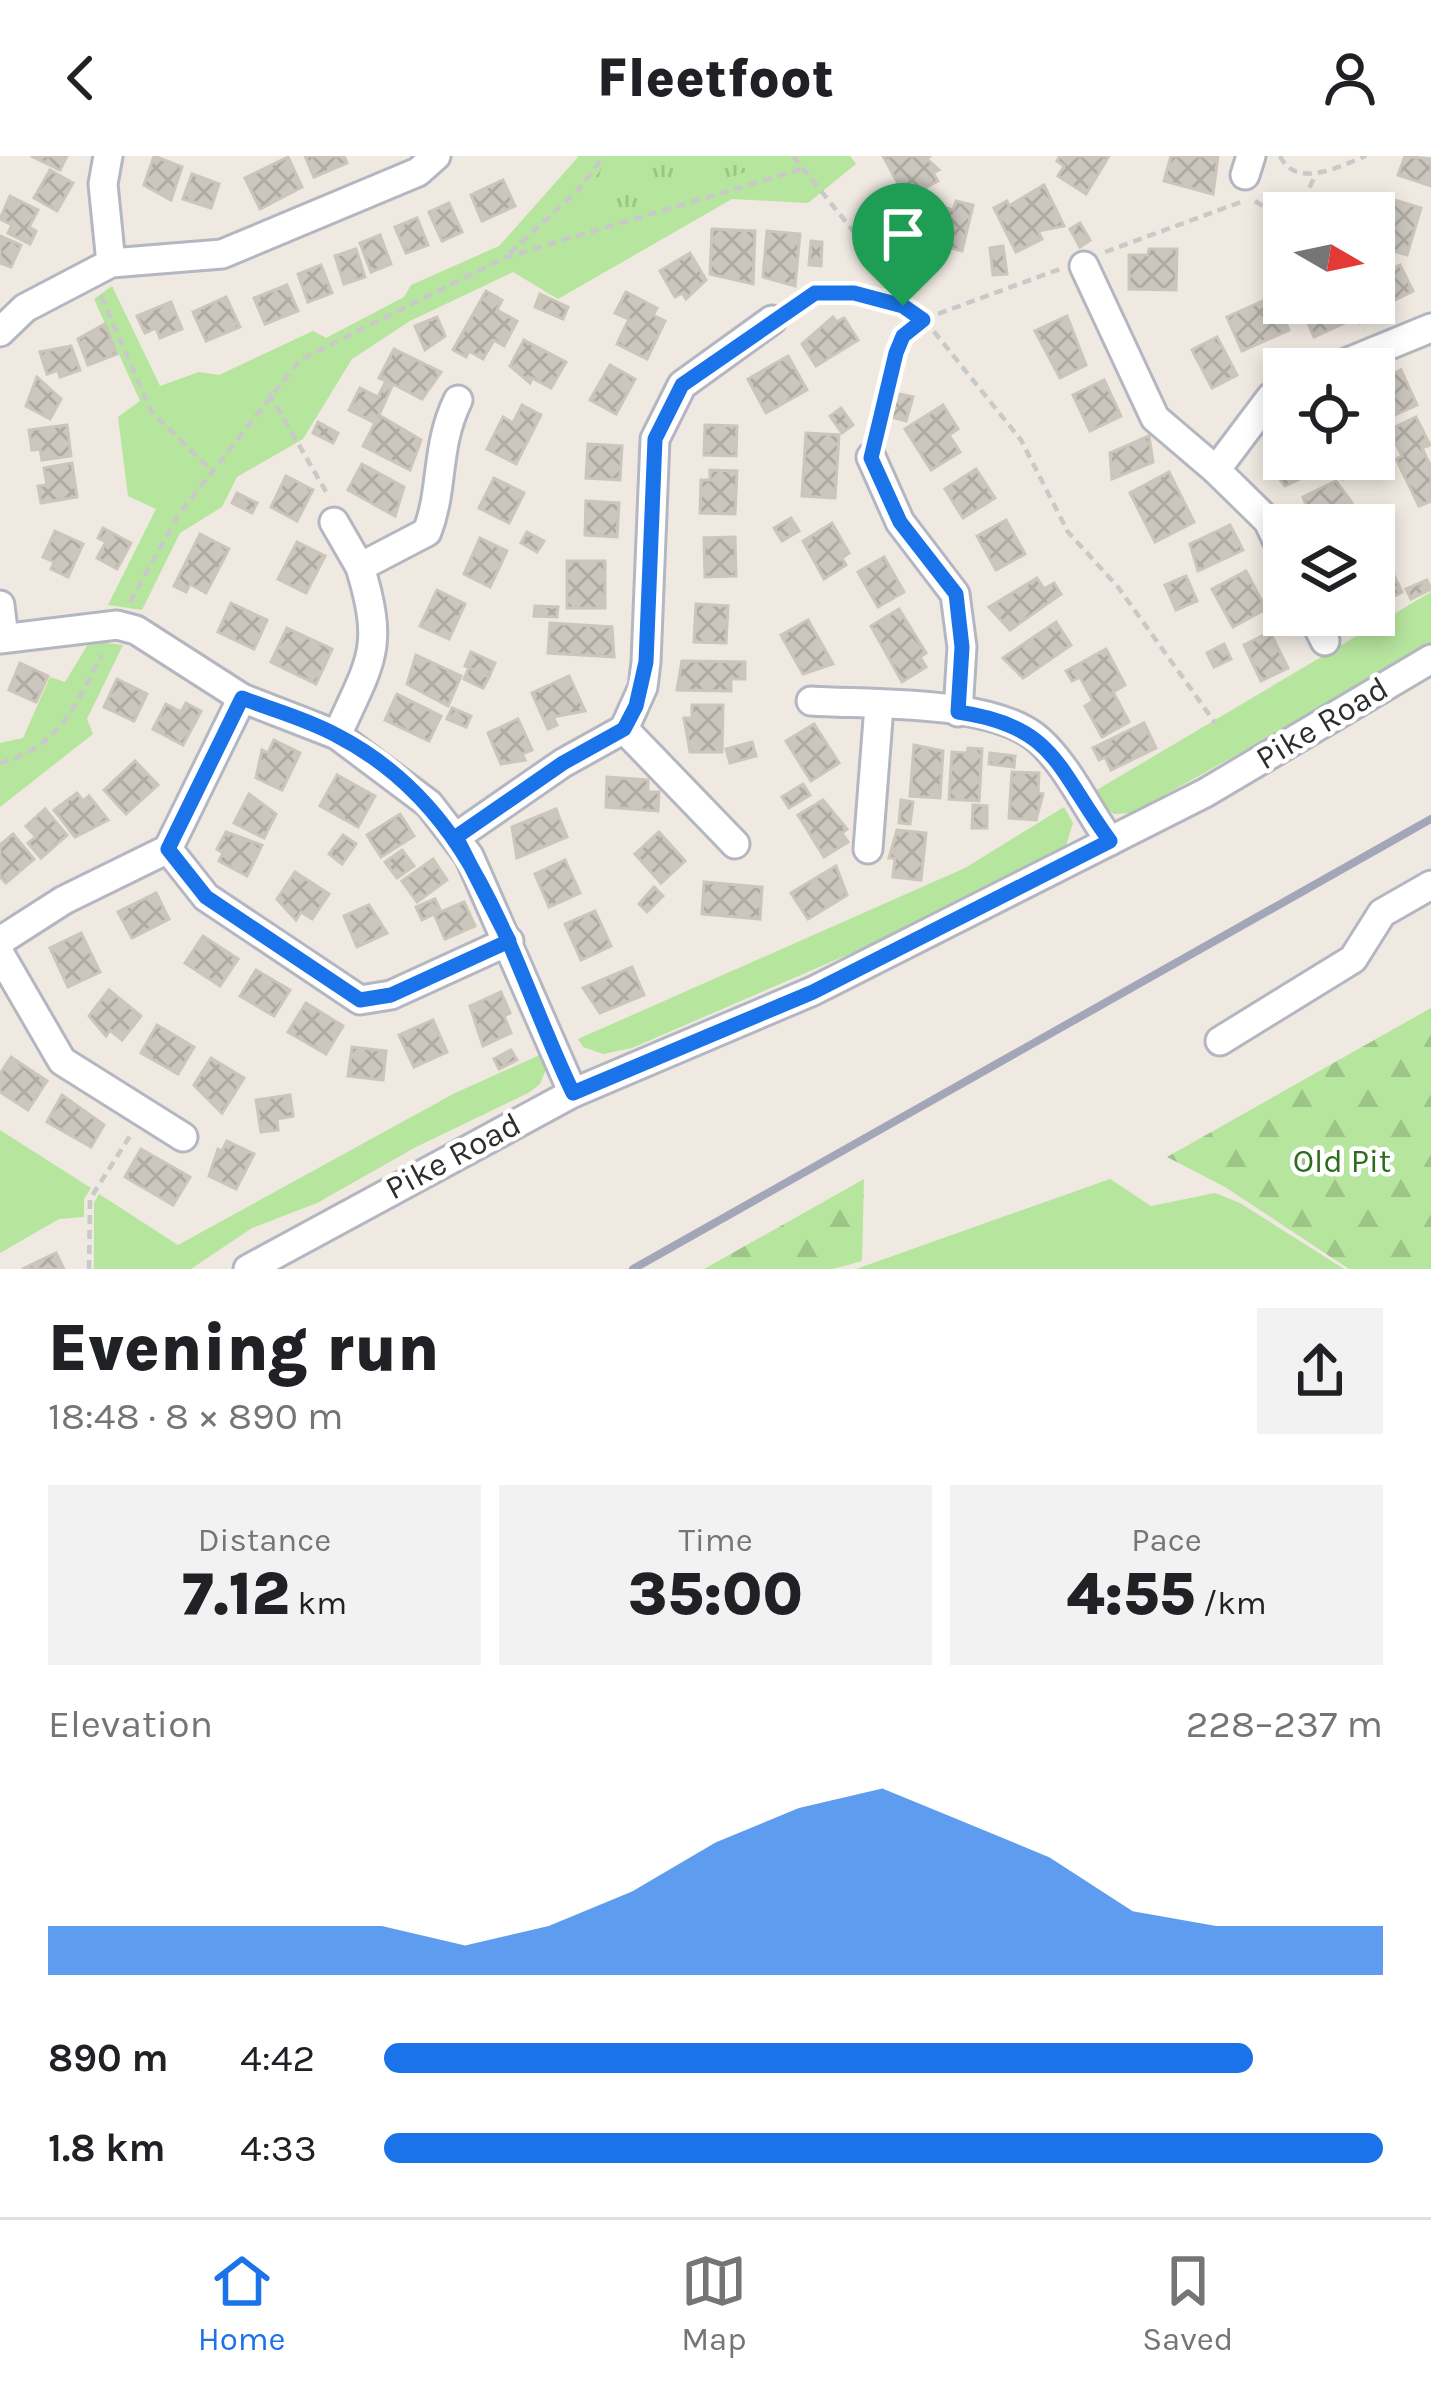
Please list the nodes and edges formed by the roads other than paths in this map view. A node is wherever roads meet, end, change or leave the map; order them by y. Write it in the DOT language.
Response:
graph roads {
  1 [pos="108,156"];
  2 [pos="436,156"];
  3 [pos="1083,263"];
  4 [pos="101,269"];
  5 [pos="772,320"];
  6 [pos="1431,328"];
  7 [pos="0,332"];
  8 [pos="1373,348"];
  9 [pos="458,400"];
  10 [pos="1263,407"];
  11 [pos="871,458"];
  12 [pos="1216,470"];
  13 [pos="1263,515"];
  14 [pos="334,523"];
  15 [pos="360,567"];
  16 [pos="0,605"];
  17 [pos="1322,636"];
  18 [pos="2,639"];
  19 [pos="1324,641"];
  20 [pos="1431,658"];
  21 [pos="242,698"];
  22 [pos="811,700"];
  23 [pos="879,706"];
  24 [pos="958,712"];
  25 [pos="624,729"];
  26 [pos="337,735"];
  27 [pos="456,837"];
  28 [pos="1110,841"];
  29 [pos="735,844"];
  30 [pos="168,849"];
  31 [pos="868,849"];
  32 [pos="1431,885"];
  33 [pos="0,941"];
  34 [pos="509,941"];
  35 [pos="0,954"];
  36 [pos="1220,1041"];
  37 [pos="573,1093"];
  38 [pos="183,1137"];
  39 [pos="248,1269"];
  1 -- 4 [label="street"];
  2 -- 4 [label="street"];
  3 -- 12 [label="street"];
  4 -- 7 [label="street"];
  5 -- 25 [label="street"];
  6 -- 8 [label="street"];
  9 -- 15 [label="street"];
  10 -- 12 [label="street"];
  11 -- 24 [label="street"];
  12 -- 13 [label="street"];
  14 -- 15 [label="street"];
  15 -- 26 [label="street"];
  16 -- 18 [label="street"];
  17 -- 19 [label="street"];
  18 -- 21 [label="street"];
  20 -- 28 [label="street, Pike Road"];
  21 -- 26 [label="street"];
  21 -- 30 [label="street"];
  22 -- 23 [label="street"];
  23 -- 24 [label="street"];
  23 -- 31 [label="street"];
  24 -- 28 [label="street"];
  25 -- 27 [label="street"];
  25 -- 29 [label="street"];
  26 -- 27 [label="street"];
  27 -- 34 [label="street"];
  28 -- 37 [label="street, Pike Road"];
  30 -- 33 [label="street"];
  30 -- 34 [label="street"];
  32 -- 36 [label="street"];
  34 -- 37 [label="street"];
  35 -- 38 [label="street"];
  37 -- 39 [label="street, Pike Road"];
}
